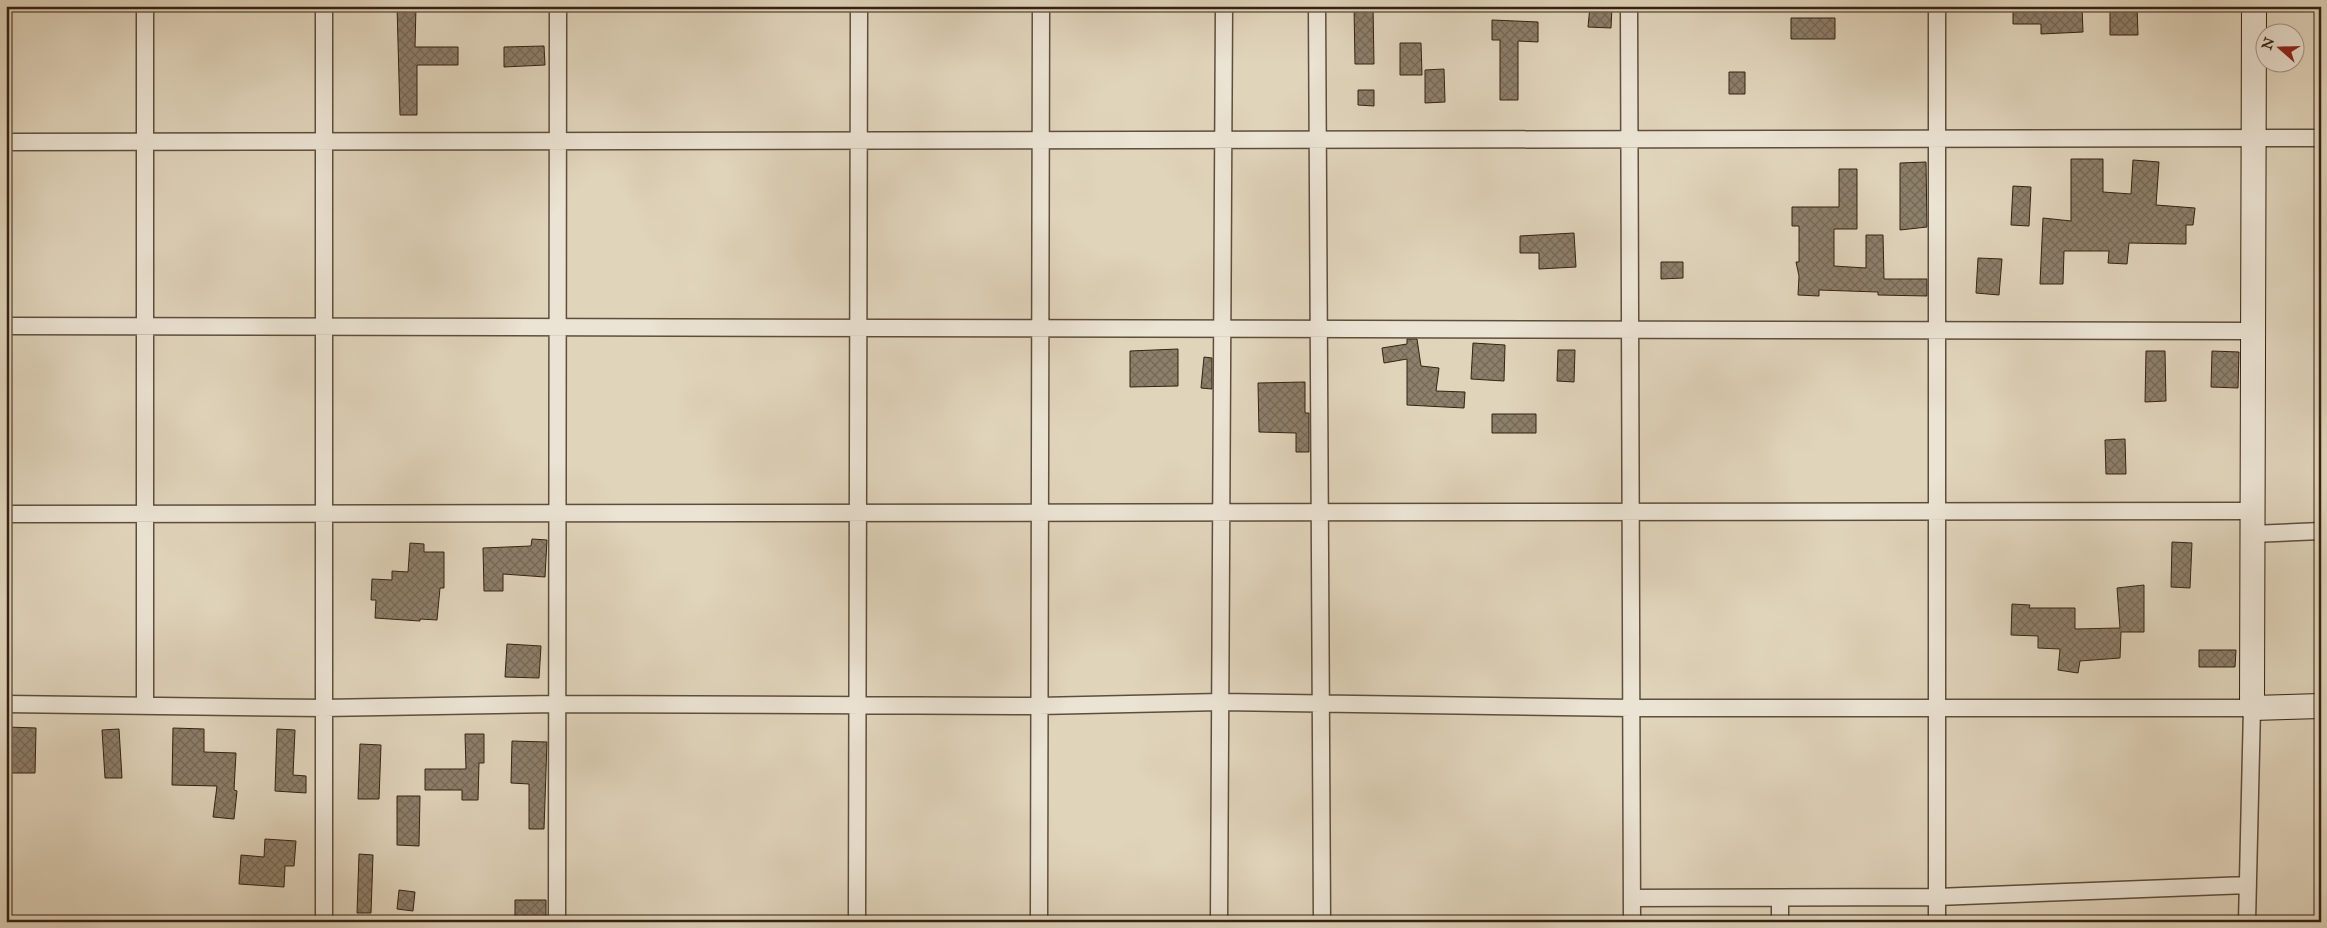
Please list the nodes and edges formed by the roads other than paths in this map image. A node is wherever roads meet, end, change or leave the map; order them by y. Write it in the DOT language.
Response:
graph roads {
  1 [pos="145,6"];
  2 [pos="324,6"];
  3 [pos="558,6"];
  4 [pos="859,6"];
  5 [pos="1041,6"];
  6 [pos="1224,6"];
  7 [pos="1317,6"];
  8 [pos="1629,6"];
  9 [pos="1937,6"];
  10 [pos="2254,6"];
  11 [pos="1937,138"];
  12 [pos="2254,138"];
  13 [pos="2321,138"];
  14 [pos="1630,139"];
  15 [pos="858,140"];
  16 [pos="1040,140"];
  17 [pos="1224,140"];
  18 [pos="1318,140"];
  19 [pos="145,141"];
  20 [pos="558,141"];
  21 [pos="6,142"];
  22 [pos="324,142"];
  23 [pos="6,326"];
  24 [pos="145,326"];
  25 [pos="323,327"];
  26 [pos="558,327"];
  27 [pos="858,328"];
  28 [pos="1040,328"];
  29 [pos="1222,329"];
  30 [pos="1319,329"];
  31 [pos="1630,330"];
  32 [pos="1937,330"];
  33 [pos="2253,331"];
  34 [pos="1937,511"];
  35 [pos="1040,512"];
  36 [pos="1221,512"];
  37 [pos="1320,512"];
  38 [pos="1631,512"];
  39 [pos="145,513"];
  40 [pos="557,513"];
  41 [pos="857,513"];
  42 [pos="6,514"];
  43 [pos="323,514"];
  44 [pos="2252,522"];
  45 [pos="2321,531"];
  46 [pos="1220,702"];
  47 [pos="6,704"];
  48 [pos="557,704"];
  49 [pos="1321,704"];
  50 [pos="145,705"];
  51 [pos="857,706"];
  52 [pos="1039,706"];
  53 [pos="2321,706"];
  54 [pos="323,708"];
  55 [pos="1631,708"];
  56 [pos="2252,708"];
  57 [pos="1937,709"];
  58 [pos="2248,885"];
  59 [pos="1937,897"];
  60 [pos="1632,898"];
  61 [pos="1780,899"];
  62 [pos="324,922"];
  63 [pos="557,922"];
  64 [pos="857,922"];
  65 [pos="1039,922"];
  66 [pos="1219,922"];
  67 [pos="1322,922"];
  68 [pos="1632,922"];
  69 [pos="1780,922"];
  70 [pos="1937,922"];
  71 [pos="2247,922"];
  1 -- 19 [label="street"];
  2 -- 22 [label="street"];
  3 -- 20 [label="street"];
  4 -- 15 [label="street"];
  5 -- 16 [label="street"];
  6 -- 17 [label="street"];
  7 -- 18 [label="street"];
  8 -- 14 [label="street"];
  9 -- 11 [label="street"];
  10 -- 12 [label="street"];
  11 -- 12 [label="street"];
  11 -- 14 [label="street"];
  11 -- 32 [label="street"];
  12 -- 13 [label="street"];
  12 -- 33 [label="street"];
  14 -- 18 [label="street"];
  14 -- 31 [label="street"];
  15 -- 16 [label="street"];
  15 -- 20 [label="street"];
  15 -- 27 [label="street"];
  16 -- 17 [label="street"];
  16 -- 28 [label="street"];
  17 -- 18 [label="street"];
  17 -- 29 [label="street"];
  18 -- 30 [label="street"];
  19 -- 21 [label="street"];
  19 -- 22 [label="street"];
  19 -- 24 [label="street"];
  20 -- 22 [label="street"];
  20 -- 26 [label="street"];
  22 -- 25 [label="street"];
  23 -- 24 [label="street"];
  24 -- 25 [label="street"];
  24 -- 39 [label="street"];
  25 -- 26 [label="street"];
  25 -- 43 [label="street"];
  26 -- 27 [label="street"];
  26 -- 40 [label="street"];
  27 -- 28 [label="street"];
  27 -- 41 [label="street"];
  28 -- 29 [label="street"];
  28 -- 35 [label="street"];
  29 -- 30 [label="street"];
  29 -- 36 [label="street"];
  30 -- 31 [label="street"];
  30 -- 37 [label="street"];
  31 -- 32 [label="street"];
  31 -- 38 [label="street"];
  32 -- 33 [label="street"];
  32 -- 34 [label="street"];
  33 -- 44 [label="street"];
  34 -- 38 [label="street"];
  34 -- 44 [label="street"];
  34 -- 57 [label="street"];
  35 -- 36 [label="street"];
  35 -- 41 [label="street"];
  35 -- 52 [label="street"];
  36 -- 37 [label="street"];
  36 -- 46 [label="street"];
  37 -- 38 [label="street"];
  37 -- 49 [label="street"];
  38 -- 55 [label="street"];
  39 -- 42 [label="street"];
  39 -- 43 [label="street"];
  39 -- 50 [label="street"];
  40 -- 41 [label="street"];
  40 -- 43 [label="street"];
  40 -- 48 [label="street"];
  41 -- 51 [label="street"];
  43 -- 54 [label="street"];
  44 -- 45 [label="street"];
  44 -- 56 [label="street"];
  46 -- 49 [label="street"];
  46 -- 52 [label="street"];
  46 -- 66 [label="street"];
  47 -- 50 [label="street"];
  48 -- 51 [label="street"];
  48 -- 54 [label="street"];
  48 -- 63 [label="street"];
  49 -- 55 [label="street"];
  49 -- 67 [label="street"];
  50 -- 54 [label="street"];
  51 -- 52 [label="street"];
  51 -- 64 [label="street"];
  52 -- 65 [label="street"];
  53 -- 56 [label="street"];
  54 -- 62 [label="street"];
  55 -- 57 [label="street"];
  55 -- 60 [label="street"];
  56 -- 57 [label="street"];
  56 -- 58 [label="street"];
  57 -- 59 [label="street"];
  58 -- 59 [label="street"];
  58 -- 71 [label="street"];
  59 -- 61 [label="street"];
  59 -- 70 [label="street"];
  60 -- 61 [label="street"];
  60 -- 68 [label="street"];
  61 -- 69 [label="street"];
}
